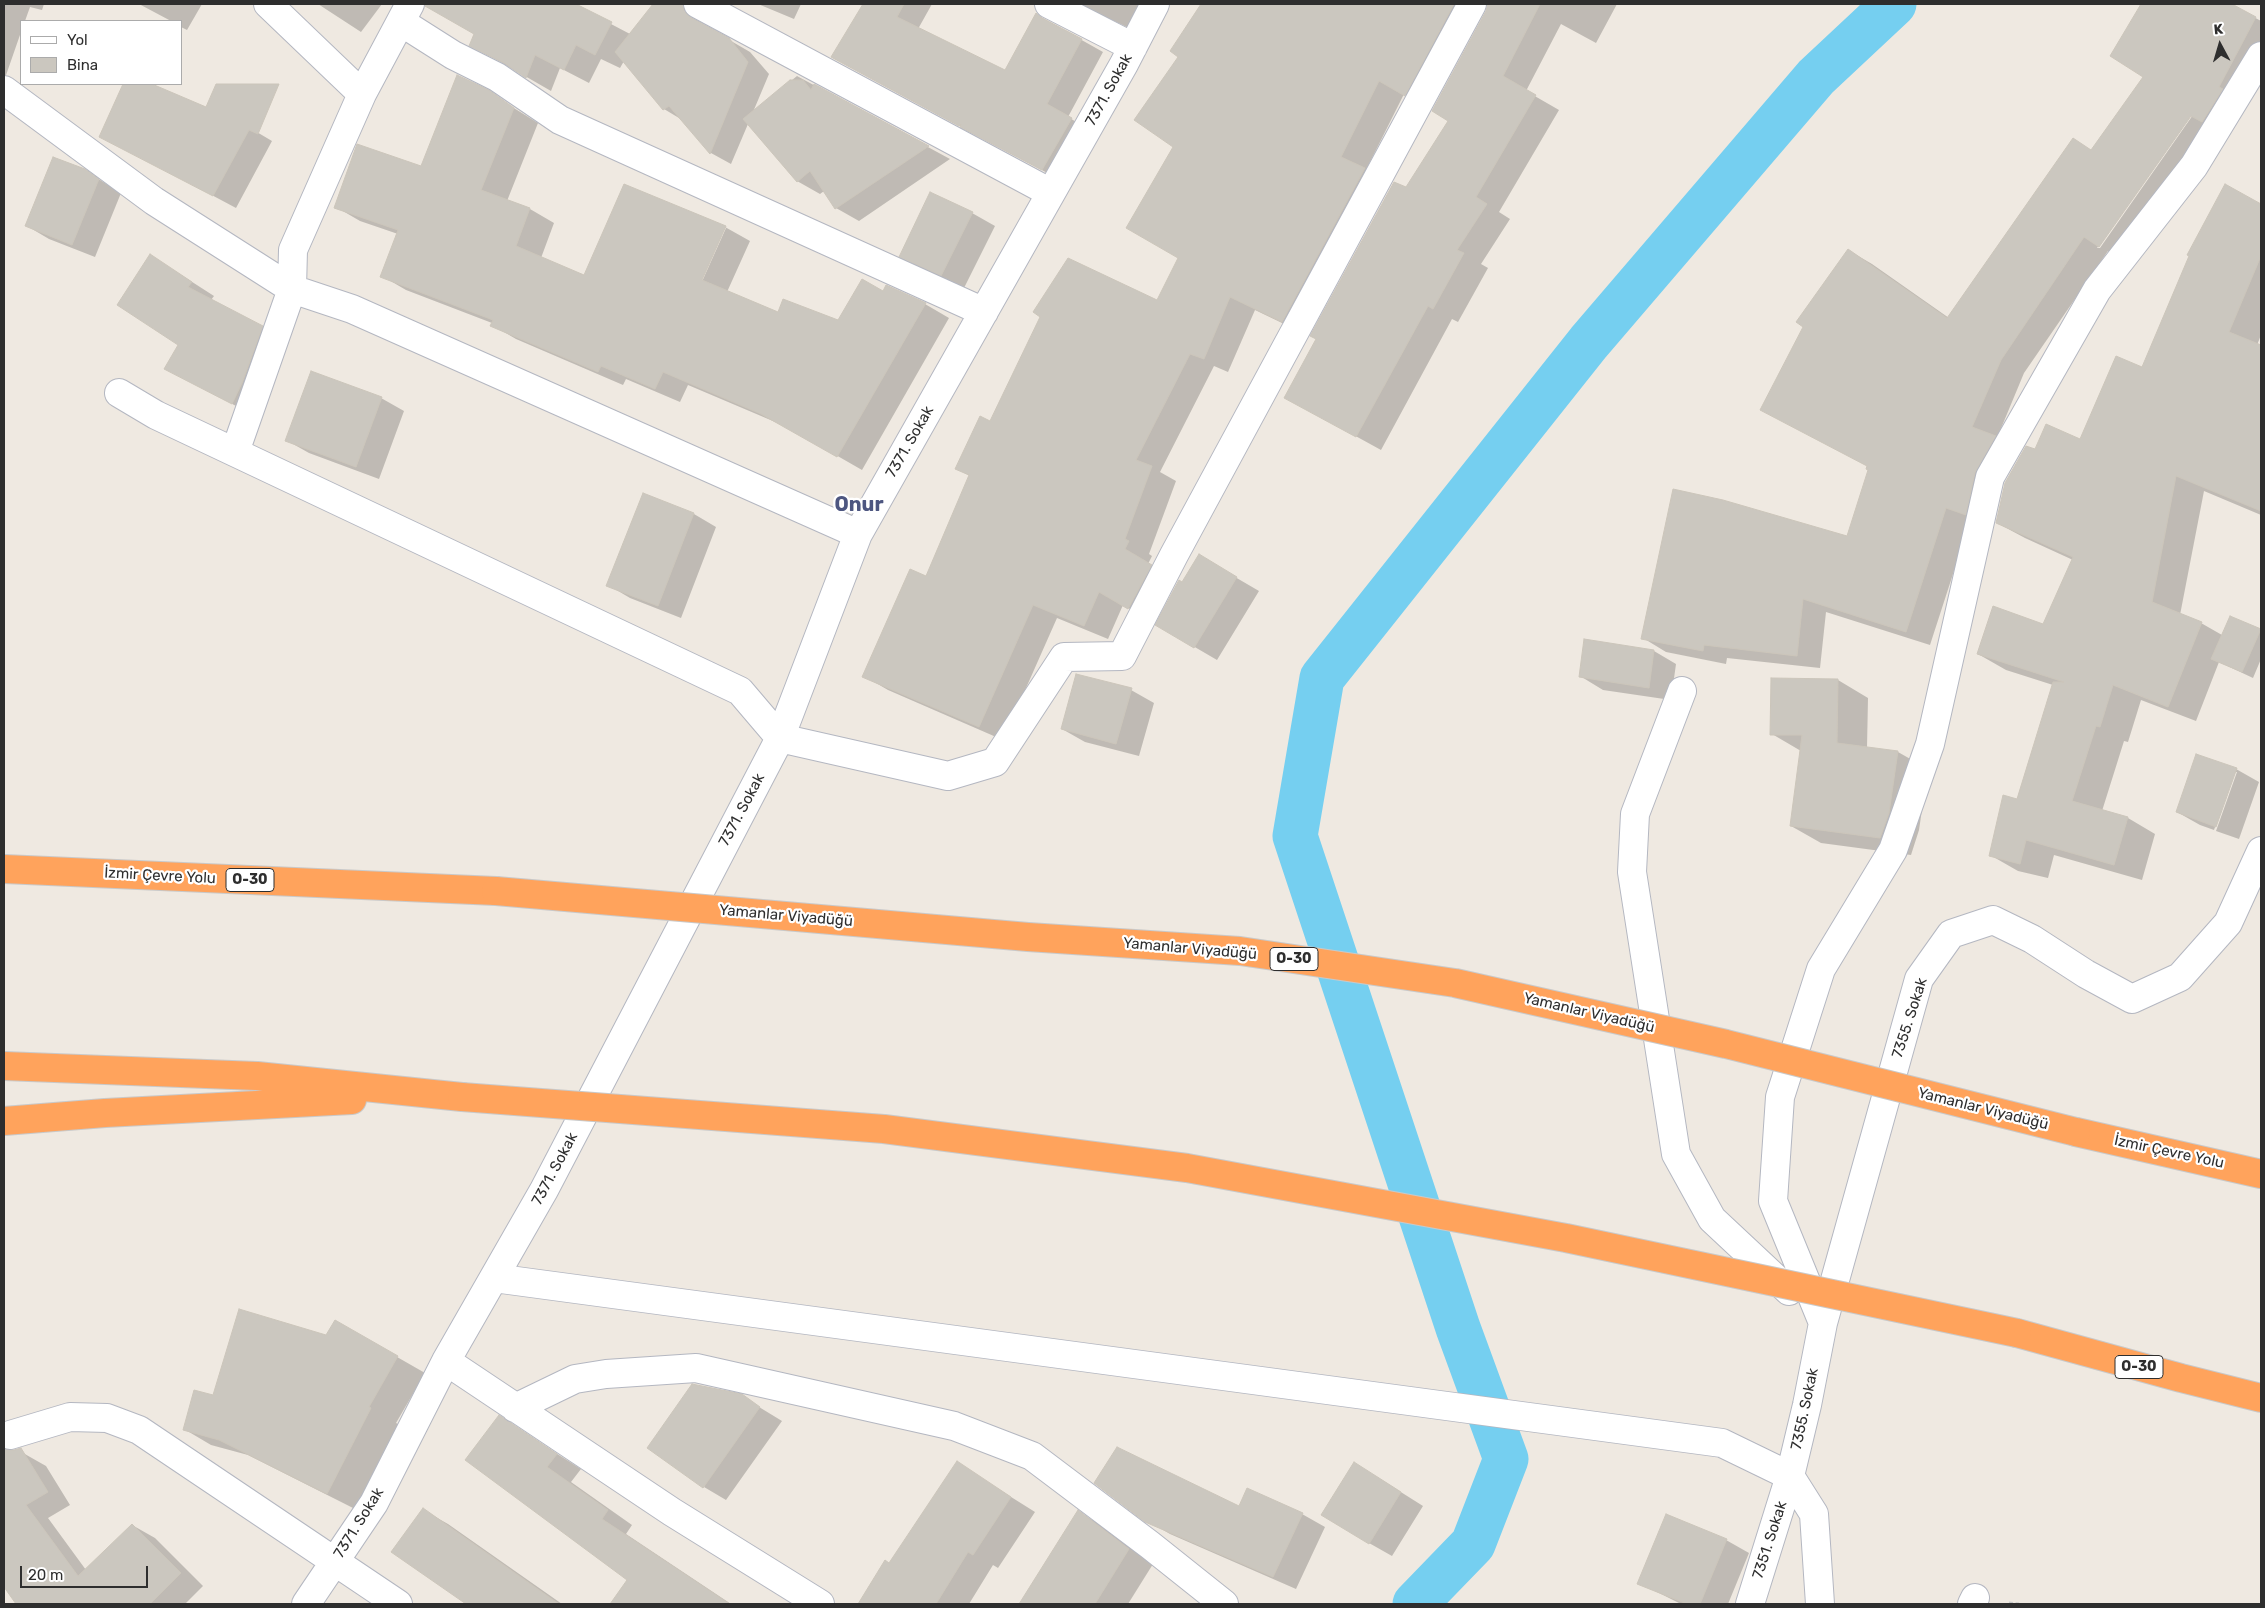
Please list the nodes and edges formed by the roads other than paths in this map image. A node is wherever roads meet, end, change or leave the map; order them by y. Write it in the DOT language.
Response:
graph roads {
  1 [pos="268,4"];
  2 [pos="698,4"];
  3 [pos="1049,4"];
  4 [pos="1155,4"];
  5 [pos="1472,4"];
  6 [pos="406,13"];
  7 [pos="1133,47"];
  8 [pos="2261,56"];
  9 [pos="4,90"];
  10 [pos="362,94"];
  11 [pos="1051,192"];
  12 [pos="292,289"];
  13 [pos="984,312"];
  14 [pos="119,393"];
  15 [pos="235,452"];
  16 [pos="858,534"];
  17 [pos="1682,691"];
  18 [pos="780,738"];
  19 [pos="2261,850"];
  20 [pos="4,868"];
  21 [pos="496,891"];
  22 [pos="4,1066"];
  23 [pos="462,1097"];
  24 [pos="4,1121"];
  25 [pos="2076,1132"];
  26 [pos="2261,1174"];
  27 [pos="494,1278"];
  28 [pos="1823,1323"];
  29 [pos="446,1361"];
  30 [pos="2261,1398"];
  31 [pos="515,1408"];
  32 [pos="10,1435"];
  33 [pos="1790,1476"];
  34 [pos="335,1562"];
  35 [pos="306,1604"];
  36 [pos="398,1604"];
  37 [pos="820,1604"];
  38 [pos="1224,1604"];
  39 [pos="1750,1604"];
  40 [pos="1820,1604"];
  1 -- 10 [label="street"];
  2 -- 11 [label="street"];
  3 -- 7 [label="street"];
  4 -- 7 [label="street, 7371. Sokak"];
  5 -- 18 [label="street"];
  6 -- 10 [label="street"];
  6 -- 13 [label="street"];
  7 -- 11 [label="street, 7371. Sokak"];
  8 -- 28 [label="street"];
  9 -- 12 [label="street"];
  10 -- 12 [label="street"];
  11 -- 13 [label="street, 7371. Sokak"];
  12 -- 15 [label="street"];
  12 -- 16 [label="street"];
  13 -- 16 [label="street, 7371. Sokak"];
  14 -- 15 [label="street"];
  15 -- 18 [label="street"];
  16 -- 18 [label="street, 7371. Sokak"];
  17 -- 28 [label="street"];
  18 -- 27 [label="street, 7371. Sokak"];
  19 -- 28 [label="street, 7355. Sokak"];
  20 -- 21 [label="highway, İzmir Çevre Yolu / O-30"];
  21 -- 25 [label="highway, Yamanlar Viyadüğü / O-30, bridge"];
  22 -- 23 [label="highway, O-30"];
  23 -- 24 [label="highway"];
  23 -- 30 [label="highway, O-30, bridge"];
  25 -- 26 [label="highway, İzmir Çevre Yolu / O-30"];
  27 -- 29 [label="street, 7371. Sokak"];
  27 -- 33 [label="street"];
  28 -- 33 [label="street, 7355. Sokak"];
  29 -- 31 [label="street"];
  29 -- 34 [label="street, 7371. Sokak"];
  31 -- 37 [label="street"];
  31 -- 38 [label="street"];
  32 -- 34 [label="street"];
  33 -- 39 [label="street, 7351. Sokak"];
  33 -- 40 [label="street"];
  34 -- 35 [label="street, 7371. Sokak"];
  34 -- 36 [label="street"];
}
